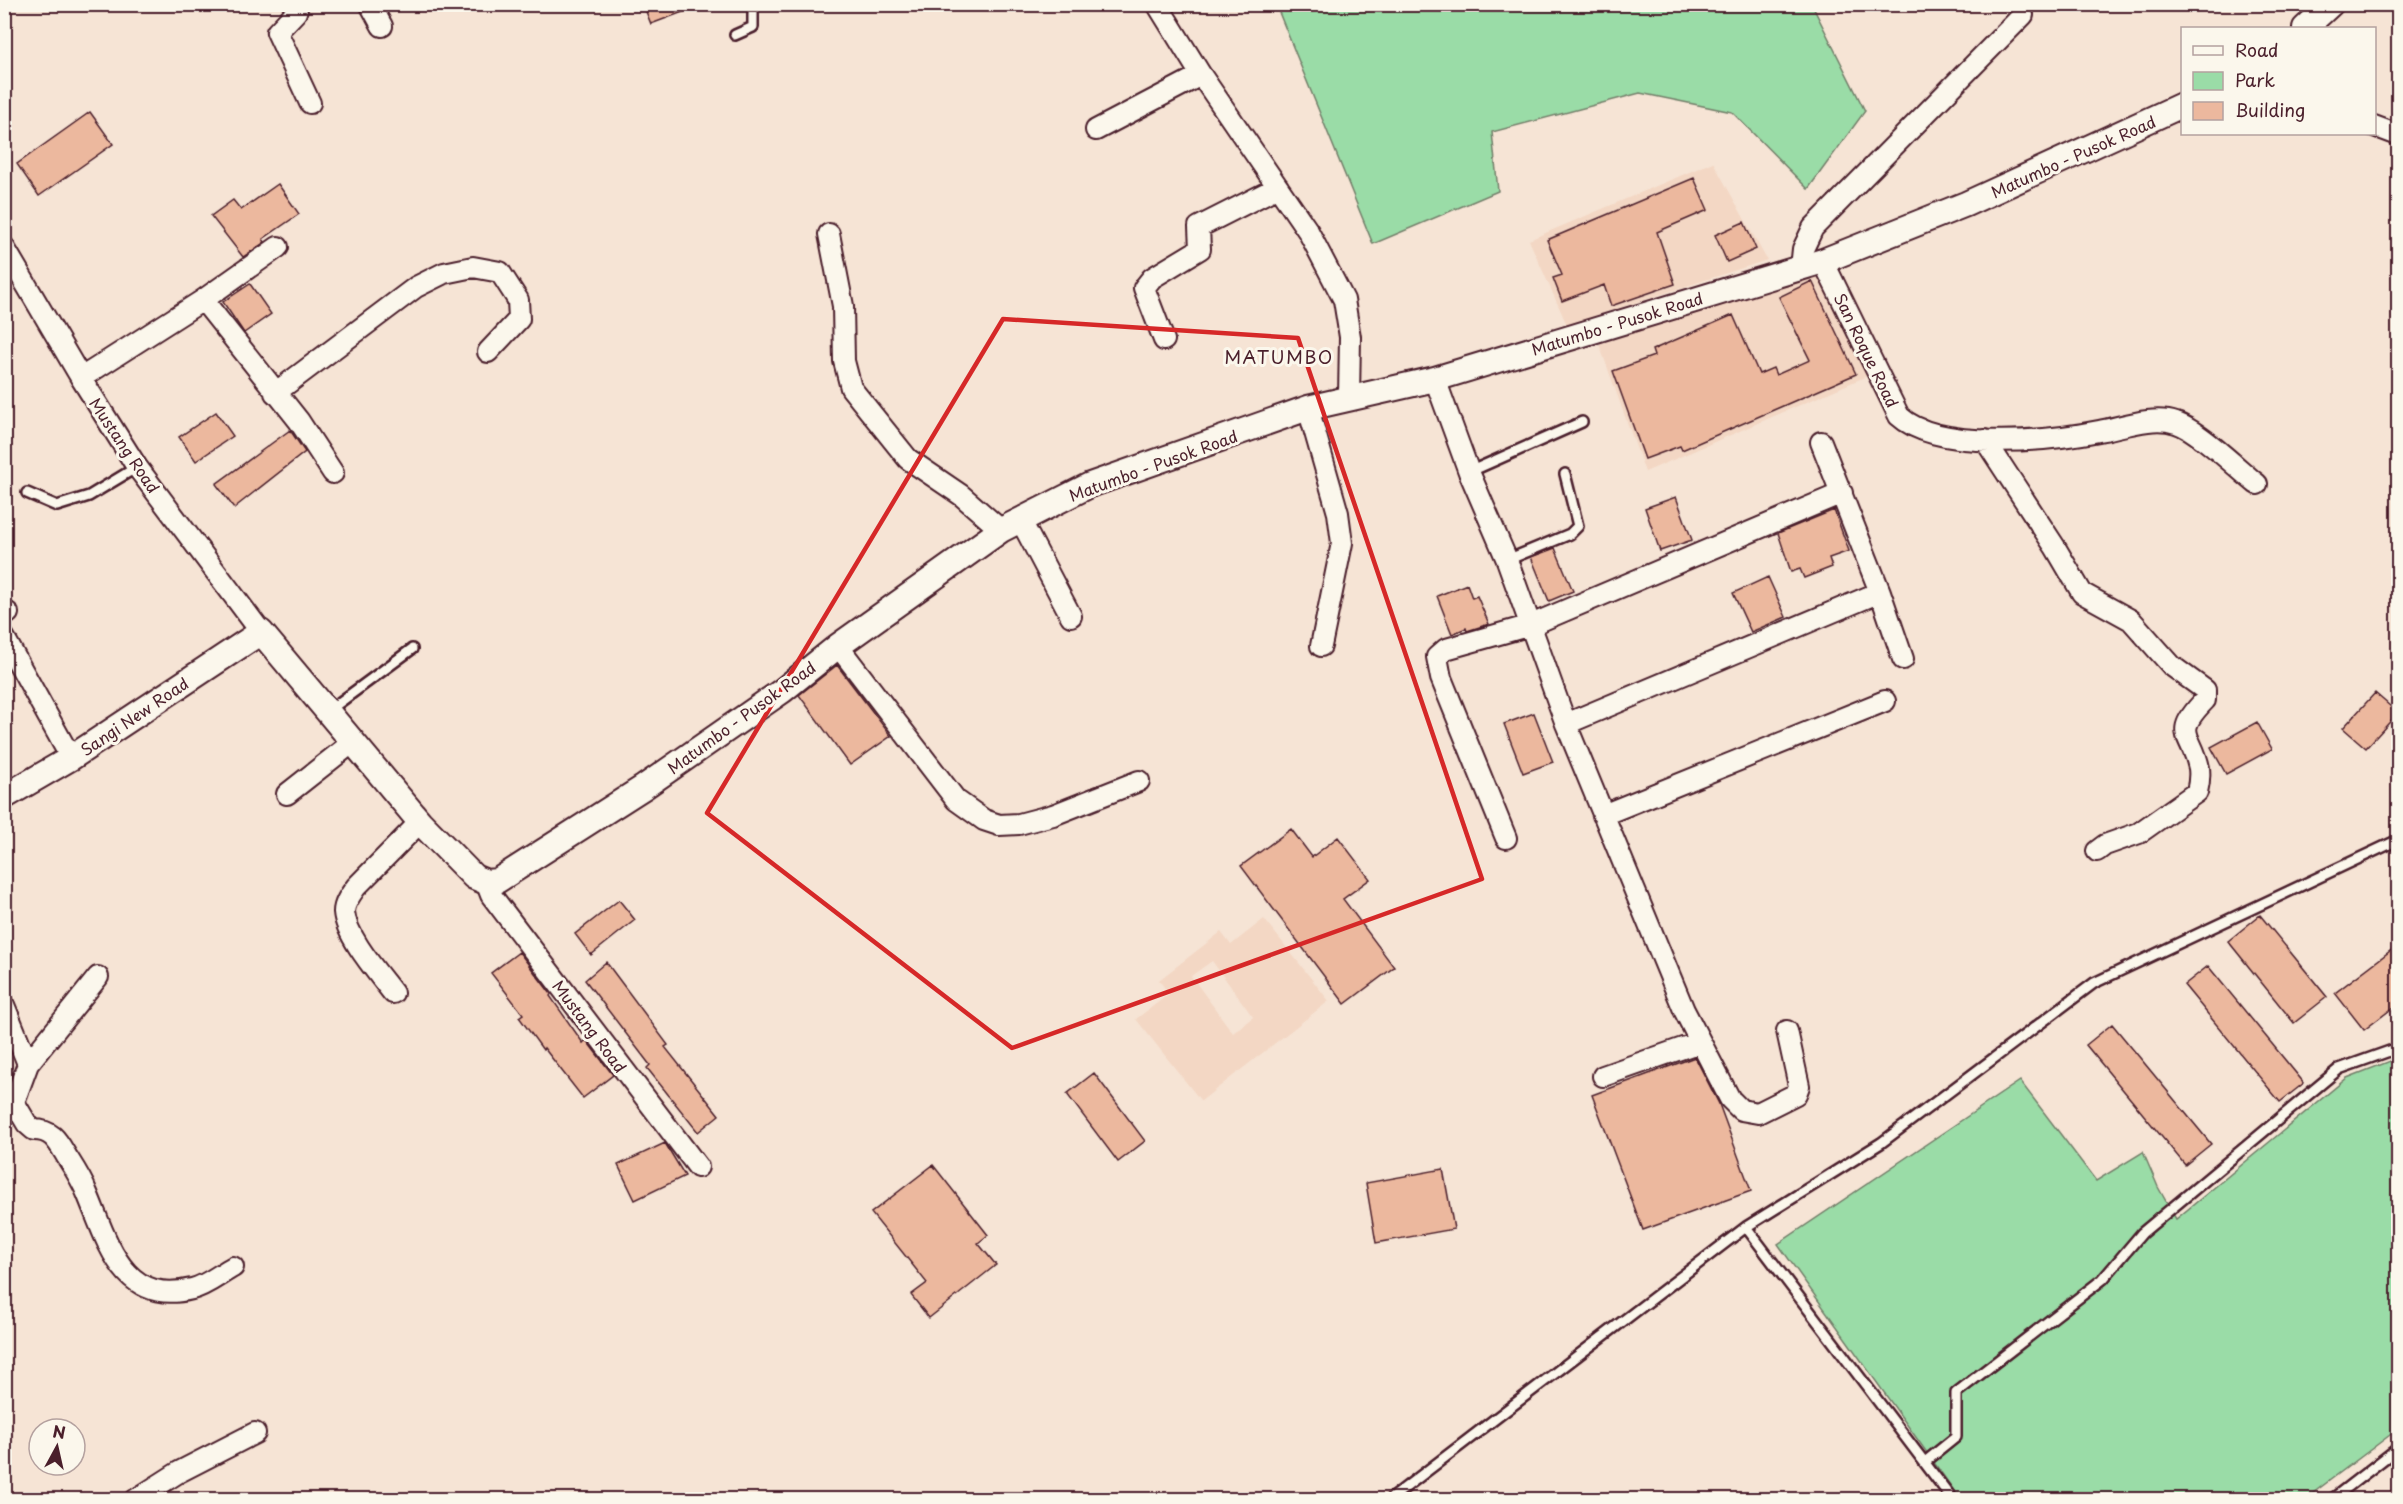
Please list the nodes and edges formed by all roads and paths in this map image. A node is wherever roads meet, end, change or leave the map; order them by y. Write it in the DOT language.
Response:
graph roads {
  1 [pos="298,4"];
  2 [pos="370,4"];
  3 [pos="753,4"];
  4 [pos="1157,4"];
  5 [pos="2331,4"];
  6 [pos="2023,15"];
  7 [pos="382,26"];
  8 [pos="2306,27"];
  9 [pos="735,34"];
  10 [pos="1201,75"];
  11 [pos="310,103"];
  12 [pos="2181,105"];
  13 [pos="1096,130"];
  14 [pos="1278,187"];
  15 [pos="829,234"];
  16 [pos="4,247"];
  17 [pos="278,247"];
  18 [pos="1812,265"];
  19 [pos="203,300"];
  20 [pos="1164,340"];
  21 [pos="488,352"];
  22 [pos="81,378"];
  23 [pos="1435,379"];
  24 [pos="275,393"];
  25 [pos="1350,398"];
  26 [pos="1308,408"];
  27 [pos="1582,422"];
  28 [pos="1985,440"];
  29 [pos="1821,442"];
  30 [pos="137,467"];
  31 [pos="1469,472"];
  32 [pos="333,473"];
  33 [pos="1565,474"];
  34 [pos="2257,484"];
  35 [pos="27,493"];
  36 [pos="1842,493"];
  37 [pos="1010,524"];
  38 [pos="1507,560"];
  39 [pos="1880,592"];
  40 [pos="1071,616"];
  41 [pos="1531,625"];
  42 [pos="261,632"];
  43 [pos="4,637"];
  44 [pos="838,646"];
  45 [pos="1321,646"];
  46 [pos="412,649"];
  47 [pos="1903,659"];
  48 [pos="1885,701"];
  49 [pos="328,711"];
  50 [pos="1566,724"];
  51 [pos="353,742"];
  52 [pos="71,758"];
  53 [pos="1139,781"];
  54 [pos="287,794"];
  55 [pos="4,797"];
  56 [pos="1603,815"];
  57 [pos="420,822"];
  58 [pos="1506,838"];
  59 [pos="2398,840"];
  60 [pos="2097,852"];
  61 [pos="486,882"];
  62 [pos="98,977"];
  63 [pos="393,993"];
  64 [pos="4,1005"];
  65 [pos="1787,1031"];
  66 [pos="1700,1042"];
  67 [pos="2398,1048"];
  68 [pos="28,1064"];
  69 [pos="1604,1076"];
  70 [pos="13,1086"];
  71 [pos="698,1167"];
  72 [pos="1746,1227"];
  73 [pos="233,1267"];
  74 [pos="255,1433"];
  75 [pos="2398,1448"];
  76 [pos="1925,1462"];
  77 [pos="135,1500"];
  78 [pos="1389,1500"];
  79 [pos="1953,1500"];
  80 [pos="2331,1500"];
  1 -- 11 [label="street"];
  2 -- 7 [label="street"];
  3 -- 9 [label="lane"];
  4 -- 10 [label="street"];
  5 -- 8 [label="street"];
  6 -- 18 [label="street"];
  10 -- 13 [label="street"];
  10 -- 14 [label="street"];
  12 -- 18 [label="street, Matumbo - Pusok Road"];
  14 -- 20 [label="street"];
  14 -- 25 [label="street"];
  15 -- 37 [label="street"];
  16 -- 22 [label="street, Mustang Road"];
  17 -- 19 [label="street"];
  18 -- 23 [label="street, Matumbo - Pusok Road"];
  18 -- 28 [label="street, San Roque Road"];
  19 -- 22 [label="street"];
  19 -- 24 [label="street"];
  21 -- 24 [label="street"];
  22 -- 30 [label="street, Mustang Road"];
  23 -- 25 [label="street, Matumbo - Pusok Road"];
  23 -- 31 [label="street"];
  24 -- 32 [label="street"];
  25 -- 26 [label="street, Matumbo - Pusok Road"];
  26 -- 37 [label="street, Matumbo - Pusok Road"];
  26 -- 45 [label="street"];
  27 -- 31 [label="lane"];
  28 -- 34 [label="street, San Roque Road"];
  28 -- 60 [label="street"];
  29 -- 36 [label="street"];
  30 -- 35 [label="lane"];
  30 -- 42 [label="street, Mustang Road"];
  31 -- 38 [label="street"];
  33 -- 38 [label="lane"];
  36 -- 39 [label="street"];
  36 -- 41 [label="street"];
  37 -- 40 [label="street"];
  37 -- 44 [label="street, Matumbo - Pusok Road"];
  38 -- 41 [label="street"];
  39 -- 47 [label="street"];
  39 -- 50 [label="street"];
  41 -- 50 [label="street"];
  41 -- 58 [label="street"];
  42 -- 49 [label="street"];
  42 -- 52 [label="street, Sangi New Road"];
  43 -- 52 [label="street"];
  44 -- 53 [label="street"];
  44 -- 61 [label="street, Matumbo - Pusok Road"];
  46 -- 49 [label="lane"];
  48 -- 56 [label="street"];
  49 -- 51 [label="street"];
  50 -- 56 [label="street"];
  51 -- 54 [label="street"];
  51 -- 57 [label="street"];
  52 -- 55 [label="street, Sangi New Road"];
  56 -- 66 [label="street"];
  57 -- 61 [label="street"];
  57 -- 63 [label="street"];
  59 -- 72 [label="lane"];
  61 -- 71 [label="street, Mustang Road"];
  62 -- 68 [label="street"];
  64 -- 68 [label="street"];
  65 -- 66 [label="street"];
  66 -- 69 [label="street"];
  67 -- 76 [label="lane"];
  68 -- 70 [label="street"];
  70 -- 73 [label="street"];
  72 -- 76 [label="lane"];
  72 -- 78 [label="lane"];
  74 -- 77 [label="street"];
  75 -- 80 [label="lane"];
  76 -- 79 [label="lane"];
}
